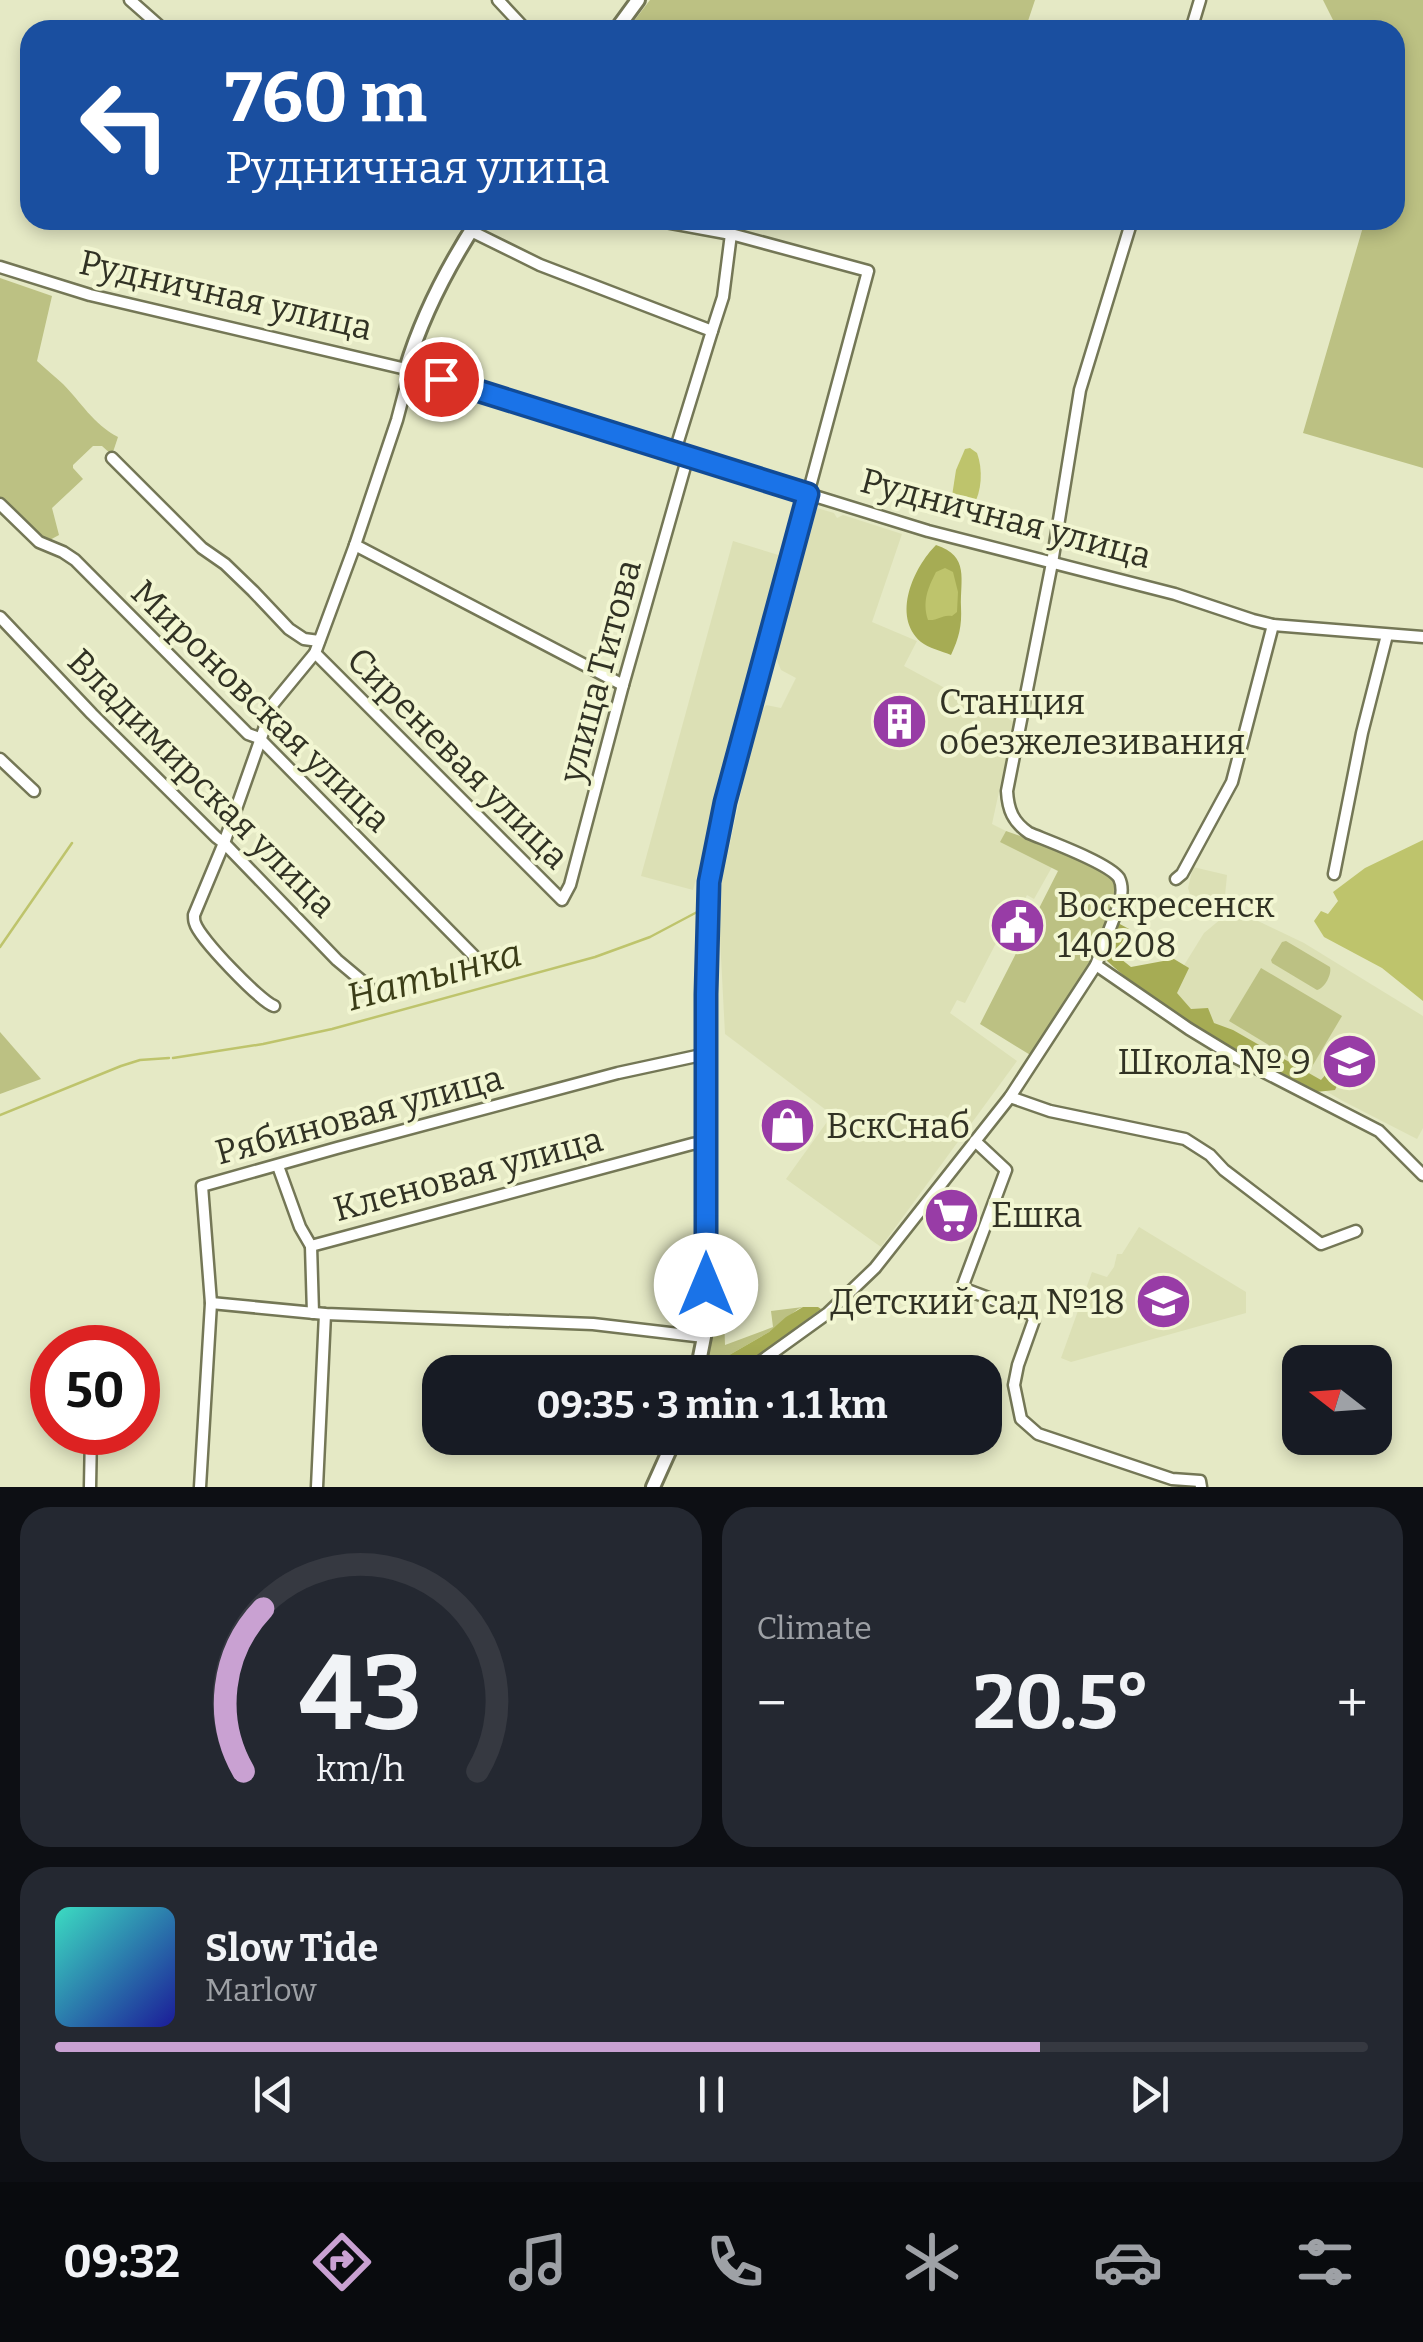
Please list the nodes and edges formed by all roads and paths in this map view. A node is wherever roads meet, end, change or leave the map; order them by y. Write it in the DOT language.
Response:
graph roads {
  1 [pos="130,0"];
  2 [pos="498,0"];
  3 [pos="153,20"];
  4 [pos="517,20"];
  5 [pos="472,230"];
  6 [pos="481,230"];
  7 [pos="709,230"];
  8 [pos="1129,230"];
  9 [pos="731,234"];
  10 [pos="0,267"];
  11 [pos="712,330"];
  12 [pos="406,369"];
  13 [pos="682,454"];
  14 [pos="112,458"];
  15 [pos="808,494"];
  16 [pos="0,504"];
  17 [pos="355,545"];
  18 [pos="1052,563"];
  19 [pos="0,617"];
  20 [pos="1274,625"];
  21 [pos="1387,635"];
  22 [pos="1423,637"];
  23 [pos="317,647"];
  24 [pos="623,684"];
  25 [pos="259,738"];
  26 [pos="0,759"];
  27 [pos="34,792"];
  28 [pos="224,842"];
  29 [pos="1334,874"];
  30 [pos="1176,880"];
  31 [pos="562,900"];
  32 [pos="476,958"];
  33 [pos="1096,965"];
  34 [pos="368,986"];
  35 [pos="274,1006"];
  36 [pos="706,1054"];
  37 [pos="1010,1097"];
  38 [pos="976,1141"];
  39 [pos="706,1142"];
  40 [pos="278,1166"];
  41 [pos="1423,1175"];
  42 [pos="1356,1230"];
  43 [pos="311,1246"];
  44 [pos="211,1303"];
  45 [pos="319,1314"];
  46 [pos="704,1337"];
  47 [pos="701,1355"];
  48 [pos="770,1355"];
  49 [pos="91,1455"];
  50 [pos="668,1455"];
  51 [pos="1200,1484"];
  52 [pos="90,1487"];
  53 [pos="200,1487"];
  54 [pos="317,1487"];
  55 [pos="654,1487"];
  1 -- 3 [label="street"];
  2 -- 4 [label="street"];
  5 -- 12 [label="main road"];
  6 -- 11 [label="street"];
  7 -- 9 [label="street"];
  8 -- 18 [label="street"];
  9 -- 11 [label="street, улица Титова"];
  9 -- 15 [label="street"];
  10 -- 12 [label="street, Рудничная улица"];
  11 -- 13 [label="street, улица Титова"];
  12 -- 13 [label="main road, Рудничная улица"];
  12 -- 17 [label="street"];
  13 -- 15 [label="main road, Рудничная улица"];
  13 -- 24 [label="street, улица Титова"];
  14 -- 23 [label="street, Сиреневая улица"];
  15 -- 18 [label="street, Рудничная улица"];
  15 -- 36 [label="main road"];
  16 -- 25 [label="street, Мироновская улица"];
  17 -- 23 [label="street"];
  17 -- 24 [label="street"];
  18 -- 20 [label="street, Рудничная улица"];
  18 -- 33 [label="street"];
  19 -- 28 [label="street, Владимирская улица"];
  20 -- 21 [label="street, Рудничная улица"];
  20 -- 30 [label="street"];
  21 -- 22 [label="street, Рудничная улица"];
  21 -- 29 [label="street"];
  23 -- 25 [label="street"];
  23 -- 31 [label="street, Сиреневая улица"];
  24 -- 31 [label="street, улица Титова"];
  25 -- 28 [label="street"];
  25 -- 32 [label="street, Мироновская улица"];
  26 -- 27 [label="street"];
  28 -- 34 [label="street, Владимирская улица"];
  28 -- 35 [label="street"];
  33 -- 37 [label="street"];
  33 -- 41 [label="street"];
  36 -- 39 [label="main road"];
  36 -- 40 [label="street, Рябиновая улица"];
  37 -- 38 [label="street"];
  37 -- 42 [label="street"];
  38 -- 48 [label="street"];
  38 -- 51 [label="street"];
  39 -- 43 [label="street, Кленовая улица"];
  39 -- 46 [label="main road"];
  40 -- 43 [label="street"];
  40 -- 44 [label="street, Рябиновая улица"];
  43 -- 45 [label="street, Кленовая улица"];
  44 -- 45 [label="street"];
  44 -- 53 [label="street, Рябиновая улица"];
  45 -- 46 [label="street"];
  45 -- 54 [label="street, Кленовая улица"];
  46 -- 47 [label="main road"];
  49 -- 52 [label="street"];
  50 -- 55 [label="main road"];
}
